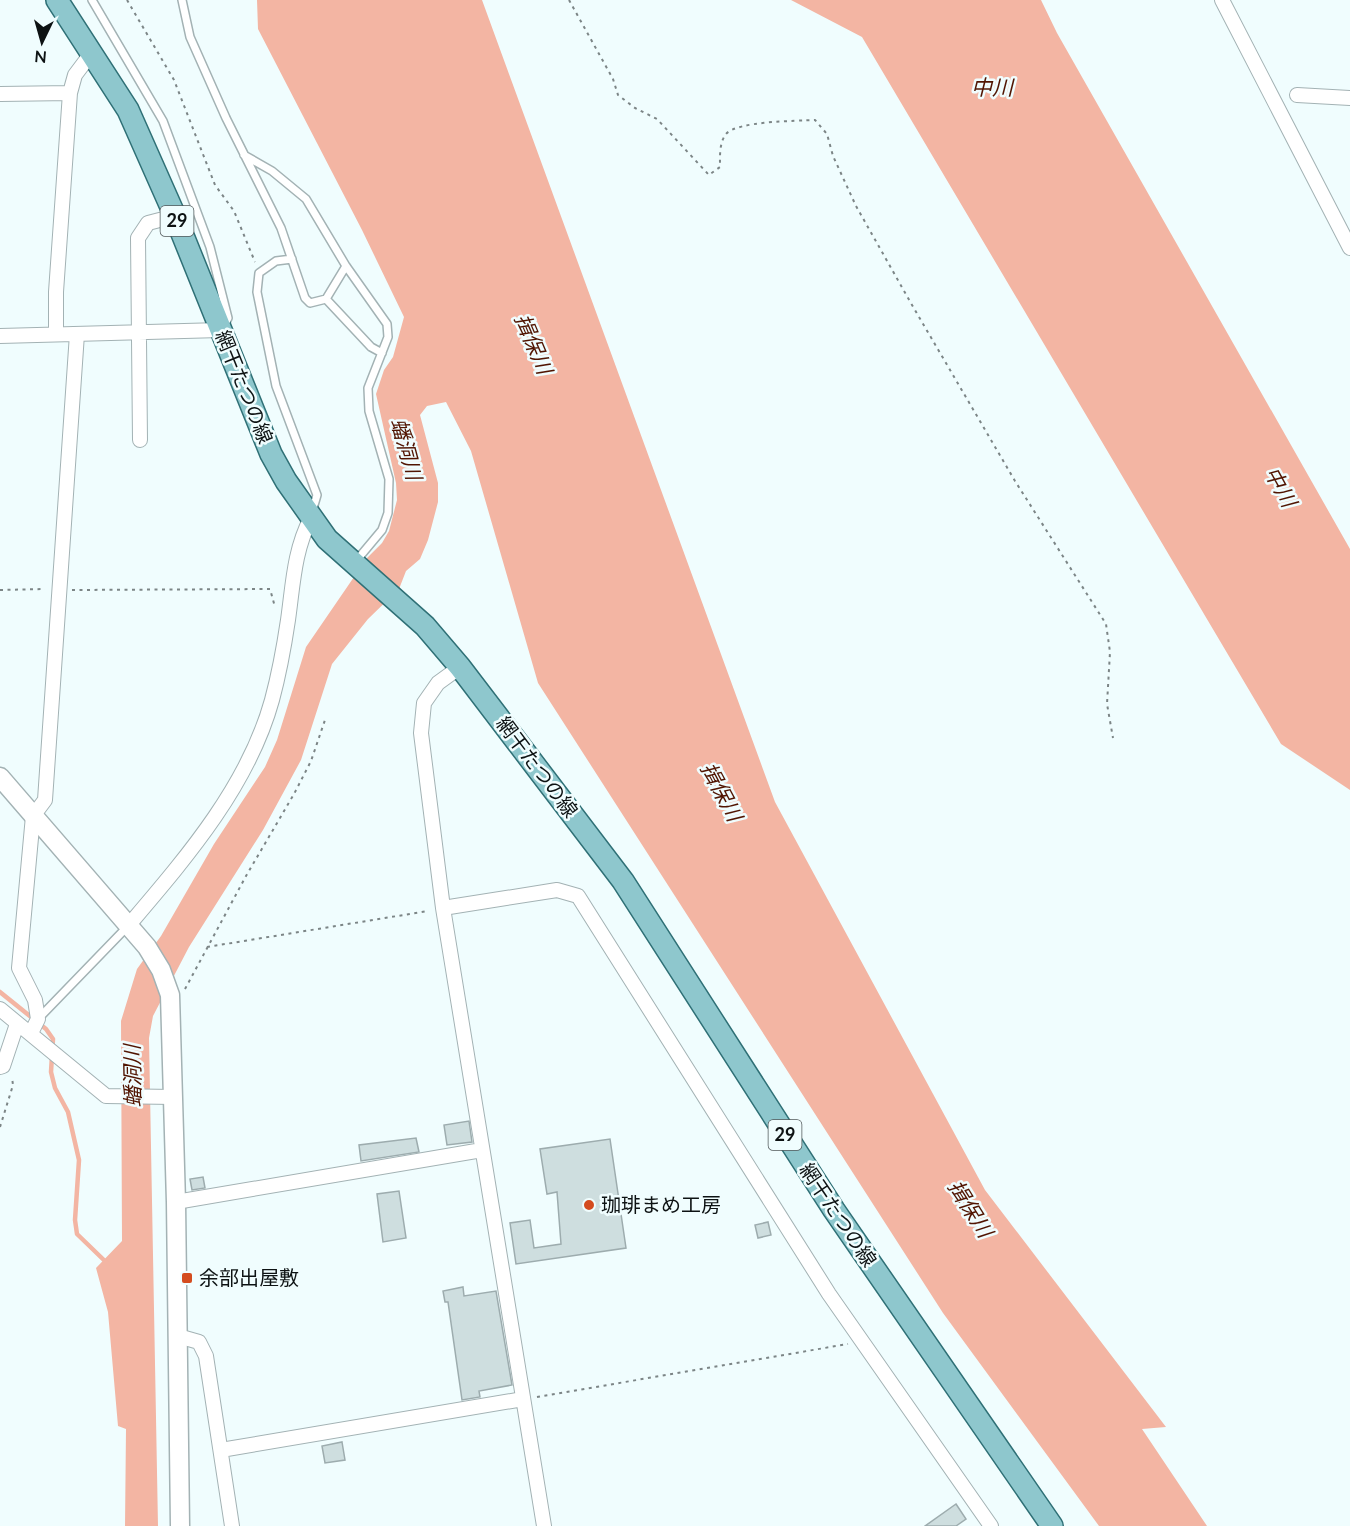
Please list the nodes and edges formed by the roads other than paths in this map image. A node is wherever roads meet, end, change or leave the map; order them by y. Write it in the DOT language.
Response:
graph roads {
  1 [pos="57,0"];
  2 [pos="92,0"];
  3 [pos="1222,0"];
  4 [pos="181,1"];
  5 [pos="90,55"];
  6 [pos="70,93"];
  7 [pos="0,94"];
  8 [pos="1297,95"];
  9 [pos="1350,98"];
  10 [pos="244,155"];
  11 [pos="175,216"];
  12 [pos="1350,248"];
  13 [pos="292,259"];
  14 [pos="346,266"];
  15 [pos="326,299"];
  16 [pos="221,330"];
  17 [pos="139,333"];
  18 [pos="56,334"];
  19 [pos="77,334"];
  20 [pos="0,336"];
  21 [pos="381,353"];
  22 [pos="140,440"];
  23 [pos="311,518"];
  24 [pos="354,562"];
  25 [pos="460,667"];
  26 [pos="0,777"];
  27 [pos="33,816"];
  28 [pos="443,908"];
  29 [pos="128,926"];
  30 [pos="0,1010"];
  31 [pos="38,1019"];
  32 [pos="18,1024"];
  33 [pos="31,1033"];
  34 [pos="2,1066"];
  35 [pos="174,1097"];
  36 [pos="482,1150"];
  37 [pos="176,1202"];
  38 [pos="177,1335"];
  39 [pos="523,1399"];
  40 [pos="221,1450"];
  41 [pos="180,1526"];
  42 [pos="232,1526"];
  43 [pos="544,1526"];
  44 [pos="991,1526"];
  45 [pos="1052,1526"];
  1 -- 5 [label="main road, 網干たつの線 / 29"];
  2 -- 16 [label="lane"];
  3 -- 12 [label="street"];
  4 -- 10 [label="lane"];
  5 -- 6 [label="street"];
  5 -- 11 [label="main road, 網干たつの線 / 29"];
  6 -- 7 [label="street"];
  6 -- 18 [label="street"];
  8 -- 9 [label="street"];
  10 -- 13 [label="lane"];
  10 -- 14 [label="lane"];
  11 -- 16 [label="main road, 網干たつの線 / 29"];
  11 -- 17 [label="street"];
  13 -- 15 [label="lane"];
  13 -- 23 [label="lane"];
  14 -- 15 [label="lane"];
  14 -- 21 [label="lane"];
  15 -- 21 [label="lane"];
  16 -- 17 [label="street"];
  16 -- 23 [label="main road, 網干たつの線 / 29"];
  17 -- 19 [label="street"];
  17 -- 22 [label="street"];
  18 -- 19 [label="street"];
  18 -- 20 [label="street"];
  19 -- 27 [label="street"];
  21 -- 24 [label="lane"];
  23 -- 24 [label="main road, 網干たつの線 / 29"];
  23 -- 29 [label="street"];
  24 -- 25 [label="main road, 網干たつの線 / 29"];
  25 -- 28 [label="street"];
  25 -- 45 [label="main road, 網干たつの線 / 29"];
  26 -- 27 [label="street"];
  27 -- 29 [label="street"];
  27 -- 31 [label="street"];
  28 -- 36 [label="street"];
  28 -- 44 [label="street"];
  29 -- 31 [label="lane"];
  29 -- 35 [label="street"];
  30 -- 32 [label="street"];
  31 -- 33 [label="street"];
  32 -- 33 [label="street"];
  32 -- 34 [label="street"];
  33 -- 35 [label="street"];
  35 -- 37 [label="street"];
  36 -- 37 [label="street"];
  36 -- 39 [label="street"];
  37 -- 38 [label="street"];
  38 -- 40 [label="street"];
  38 -- 41 [label="street"];
  39 -- 40 [label="street"];
  39 -- 43 [label="street"];
  40 -- 42 [label="street"];
}
